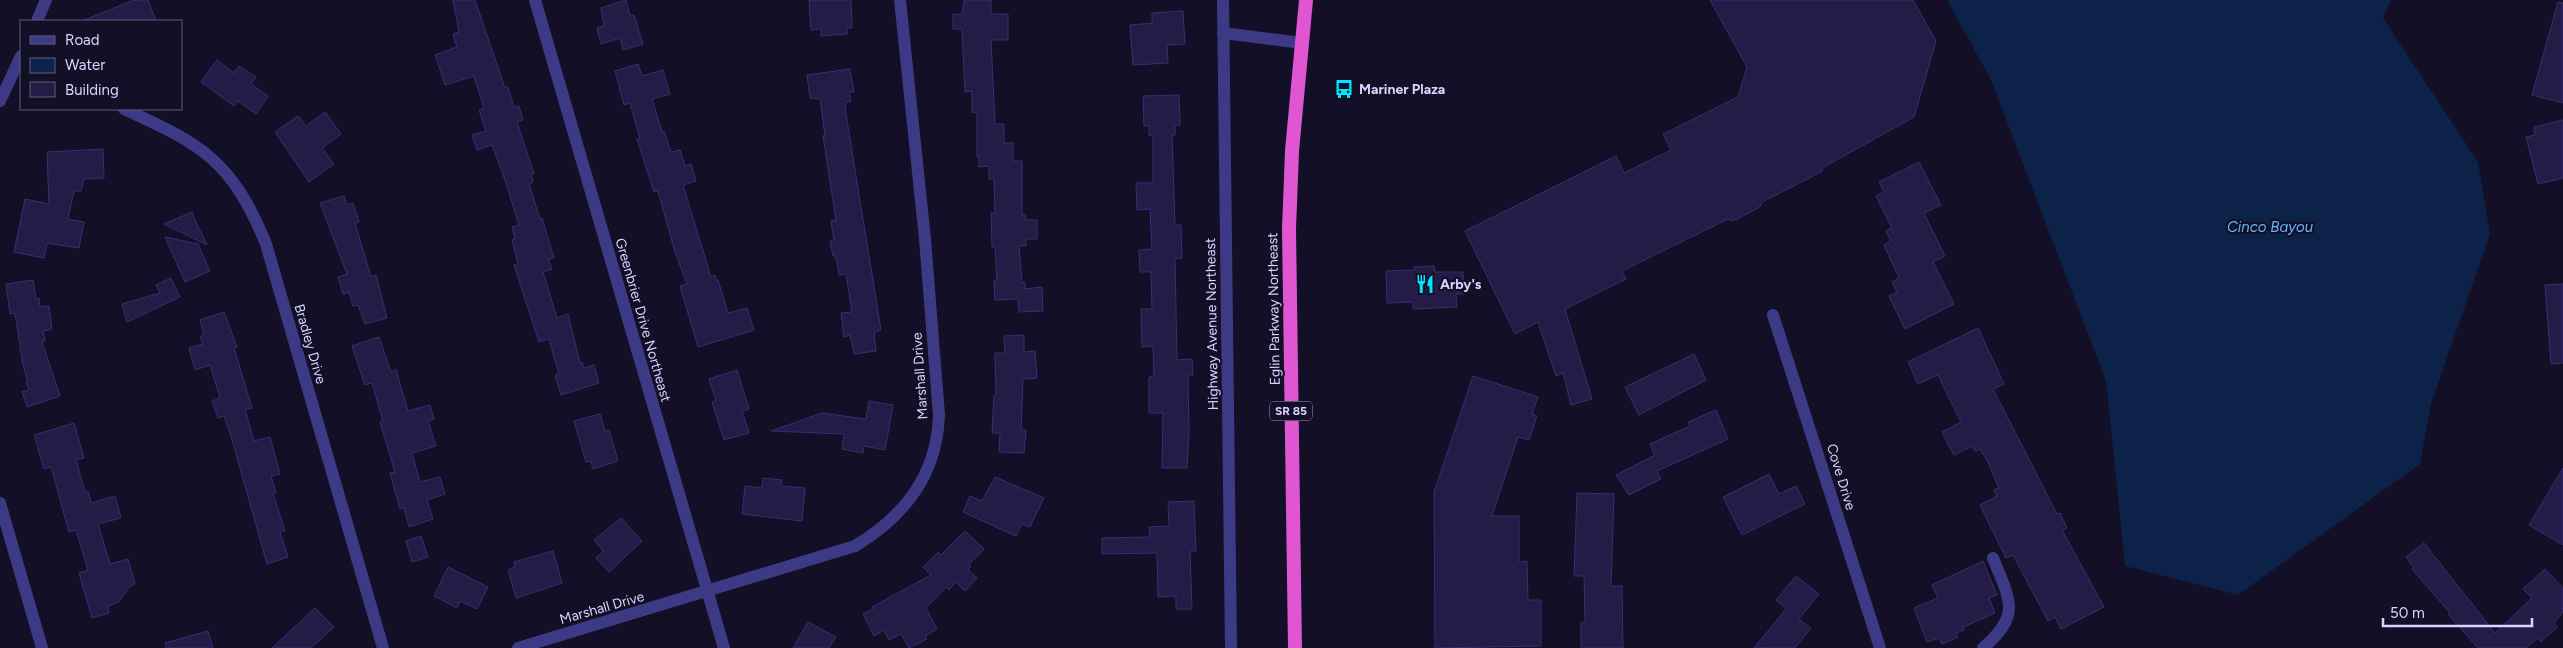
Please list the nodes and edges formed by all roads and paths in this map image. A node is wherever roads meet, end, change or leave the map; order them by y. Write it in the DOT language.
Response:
graph roads {
  1 [pos="46,0"];
  2 [pos="535,0"];
  3 [pos="900,0"];
  4 [pos="1223,0"];
  5 [pos="1306,0"];
  6 [pos="37,20"];
  7 [pos="1223,33"];
  8 [pos="1302,44"];
  9 [pos="20,62"];
  10 [pos="0,100"];
  11 [pos="126,110"];
  12 [pos="1773,315"];
  13 [pos="0,503"];
  14 [pos="1993,558"];
  15 [pos="708,592"];
  16 [pos="42,648"];
  17 [pos="383,648"];
  18 [pos="518,648"];
  19 [pos="724,648"];
  20 [pos="1231,648"];
  21 [pos="1295,648"];
  22 [pos="1880,648"];
  23 [pos="1983,648"];
  1 -- 6 [label="street"];
  2 -- 15 [label="street, Greenbrier Drive Northeast"];
  3 -- 15 [label="street, Marshall Drive"];
  4 -- 7 [label="street, Highway Avenue Northeast"];
  5 -- 8 [label="highway, Eglin Parkway Northeast / SR 85"];
  7 -- 8 [label="street"];
  7 -- 20 [label="street, Highway Avenue Northeast"];
  8 -- 21 [label="highway, Eglin Parkway Northeast / SR 85"];
  9 -- 10 [label="street"];
  11 -- 17 [label="street, Bradley Drive"];
  12 -- 22 [label="street, Cove Drive"];
  13 -- 16 [label="street"];
  14 -- 23 [label="street"];
  15 -- 18 [label="street, Marshall Drive"];
  15 -- 19 [label="street, Greenbrier Drive Northeast"];
}
